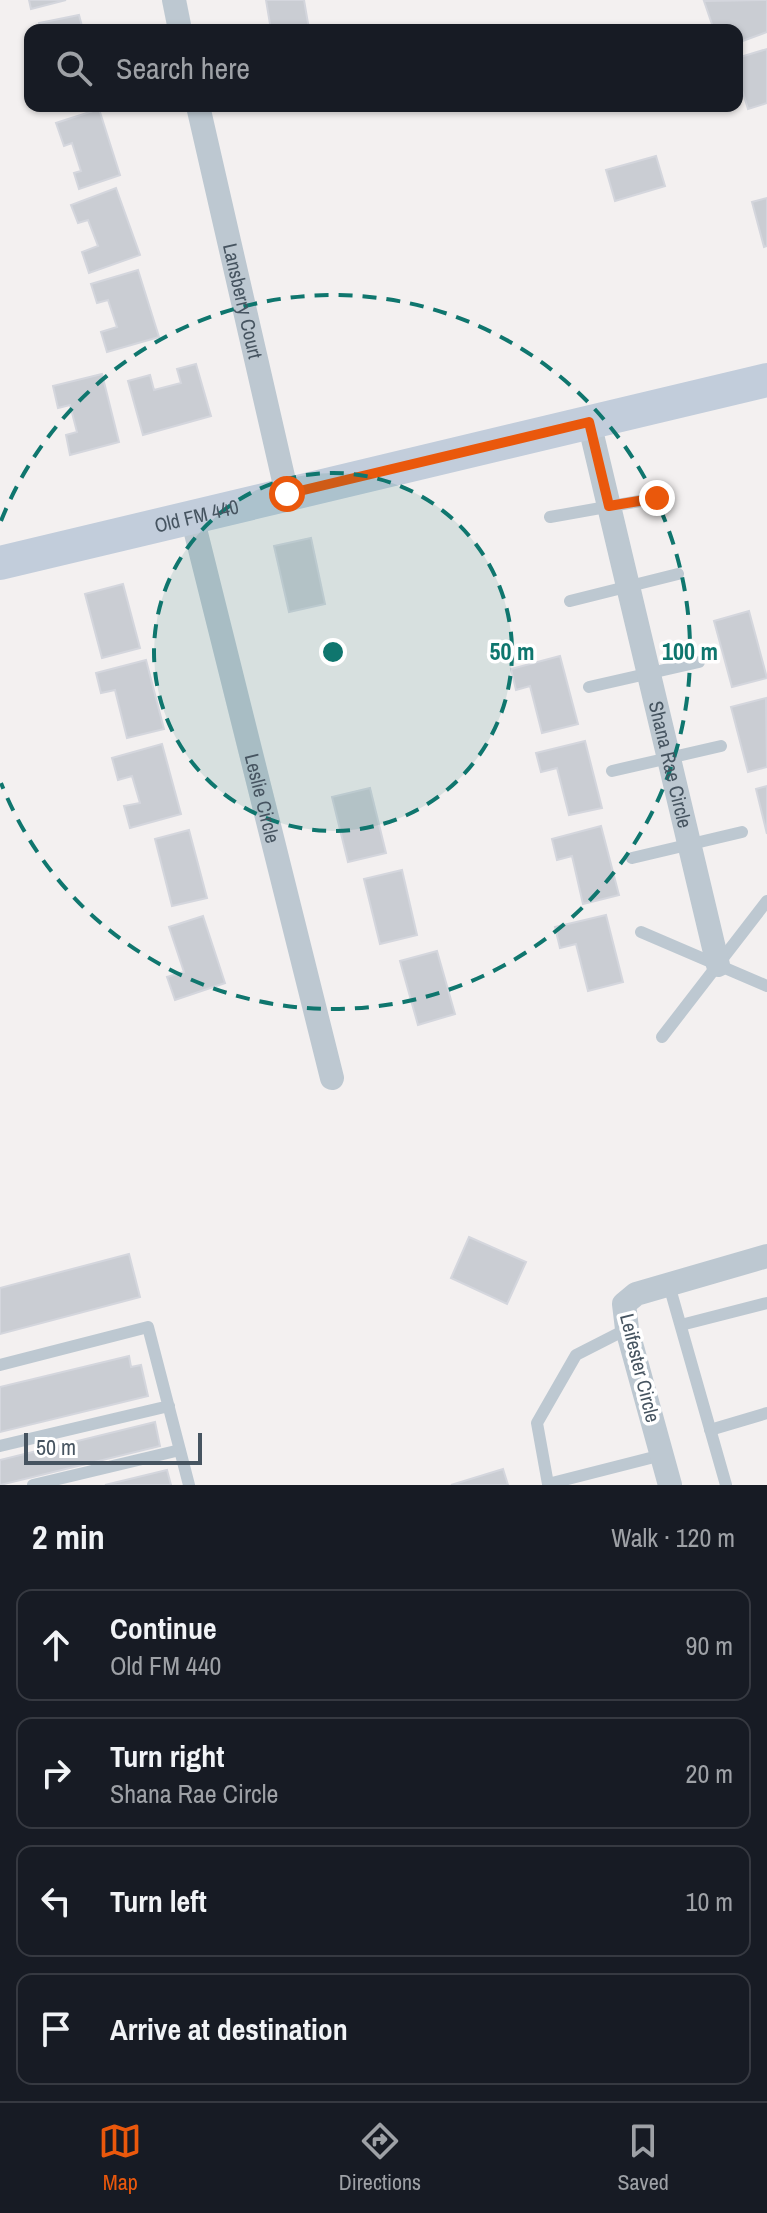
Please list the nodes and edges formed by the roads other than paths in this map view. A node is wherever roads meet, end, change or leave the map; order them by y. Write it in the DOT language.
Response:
graph roads {
  1 [pos="174,0"];
  2 [pos="179,24"];
  3 [pos="199,112"];
  4 [pos="767,380"];
  5 [pos="589,422"];
  6 [pos="287,494"];
  7 [pos="657,498"];
  8 [pos="609,506"];
  9 [pos="192,517"];
  10 [pos="550,517"];
  11 [pos="0,563"];
  12 [pos="678,574"];
  13 [pos="628,587"];
  14 [pos="570,601"];
  15 [pos="699,662"];
  16 [pos="649,673"];
  17 [pos="589,687"];
  18 [pos="721,746"];
  19 [pos="668,758"];
  20 [pos="612,771"];
  21 [pos="742,832"];
  22 [pos="689,845"];
  23 [pos="632,858"];
  24 [pos="767,901"];
  25 [pos="641,932"];
  26 [pos="718,965"];
  27 [pos="767,986"];
  28 [pos="662,1037"];
  29 [pos="332,1078"];
  30 [pos="767,1256"];
  31 [pos="669,1285"];
  32 [pos="767,1303"];
  33 [pos="681,1325"];
  34 [pos="627,1329"];
  35 [pos="0,1365"];
  36 [pos="169,1406"];
  37 [pos="767,1413"];
  38 [pos="710,1430"];
  39 [pos="0,1446"];
  40 [pos="180,1450"];
  41 [pos="662,1455"];
  42 [pos="33,1485"];
  43 [pos="189,1485"];
  44 [pos="670,1485"];
  45 [pos="726,1485"];
  1 -- 2 [label="street"];
  3 -- 6 [label="street, Lansberry Court"];
  4 -- 5 [label="street, Old FM 440"];
  5 -- 6 [label="street, Old FM 440"];
  5 -- 8 [label="street, Shana Rae Circle"];
  6 -- 9 [label="street, Old FM 440"];
  7 -- 8 [label="lane"];
  8 -- 10 [label="lane"];
  8 -- 13 [label="street, Shana Rae Circle"];
  9 -- 11 [label="street, Old FM 440"];
  9 -- 29 [label="street, Leslie Circle"];
  12 -- 13 [label="lane"];
  13 -- 14 [label="lane"];
  13 -- 16 [label="street, Shana Rae Circle"];
  15 -- 16 [label="lane"];
  16 -- 17 [label="lane"];
  16 -- 19 [label="street, Shana Rae Circle"];
  18 -- 19 [label="lane"];
  19 -- 20 [label="lane"];
  19 -- 22 [label="street, Shana Rae Circle"];
  21 -- 22 [label="lane"];
  22 -- 23 [label="lane"];
  22 -- 26 [label="street, Shana Rae Circle"];
  24 -- 26 [label="lane"];
  25 -- 26 [label="lane"];
  26 -- 27 [label="lane"];
  26 -- 28 [label="lane"];
  30 -- 31 [label="street, Leifester Circle"];
  31 -- 33 [label="lane"];
  31 -- 34 [label="street, Leifester Circle"];
  32 -- 33 [label="lane"];
  33 -- 38 [label="lane"];
  34 -- 41 [label="street, Leifester Circle"];
  34 -- 41 [label="lane"];
  35 -- 36 [label="lane"];
  36 -- 39 [label="lane"];
  36 -- 40 [label="lane"];
  37 -- 38 [label="lane"];
  38 -- 45 [label="lane"];
  40 -- 42 [label="lane"];
  40 -- 43 [label="lane"];
  41 -- 44 [label="street, Leifester Circle"];
}
